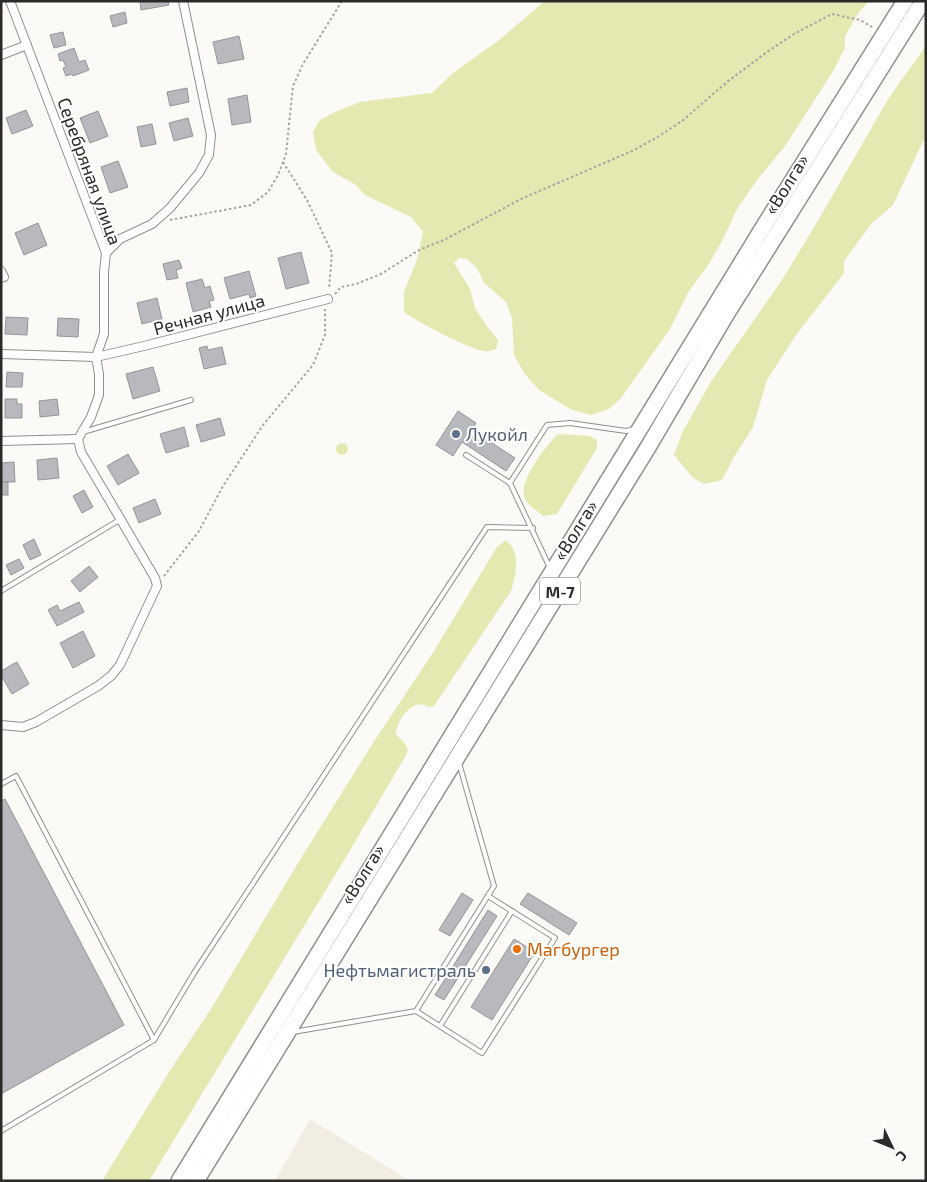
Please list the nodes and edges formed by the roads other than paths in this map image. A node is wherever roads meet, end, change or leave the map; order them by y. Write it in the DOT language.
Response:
graph roads {
  1 [pos="10,1"];
  2 [pos="183,1"];
  3 [pos="905,1"];
  4 [pos="924,2"];
  5 [pos="27,45"];
  6 [pos="1,55"];
  7 [pos="106,253"];
  8 [pos="1,271"];
  9 [pos="1,278"];
  10 [pos="328,299"];
  11 [pos="1,354"];
  12 [pos="96,357"];
  13 [pos="191,400"];
  14 [pos="642,428"];
  15 [pos="80,436"];
  16 [pos="1,441"];
  17 [pos="466,455"];
  18 [pos="510,483"];
  19 [pos="121,519"];
  20 [pos="532,528"];
  21 [pos="552,573"];
  22 [pos="1,592"];
  23 [pos="1,725"];
  24 [pos="457,757"];
  25 [pos="1,784"];
  26 [pos="488,896"];
  27 [pos="512,911"];
  28 [pos="416,1011"];
  29 [pos="440,1026"];
  30 [pos="286,1034"];
  31 [pos="154,1040"];
  32 [pos="1,1130"];
  33 [pos="179,1181"];
  34 [pos="196,1181"];
  1 -- 5 [label="street, Серебряная улица"];
  2 -- 7 [label="street"];
  3 -- 14 [label="highway, «Волга» / М-7"];
  4 -- 24 [label="highway, «Волга» / М-7"];
  5 -- 6 [label="street"];
  5 -- 7 [label="street, Серебряная улица"];
  7 -- 12 [label="street, Серебряная улица"];
  8 -- 9 [label="street"];
  10 -- 12 [label="street, Речная улица"];
  11 -- 12 [label="street, Речная улица"];
  12 -- 15 [label="street"];
  13 -- 15 [label="lane"];
  14 -- 18 [label="lane"];
  14 -- 21 [label="highway, «Волга» / М-7"];
  15 -- 16 [label="street"];
  15 -- 19 [label="street"];
  17 -- 18 [label="lane"];
  18 -- 20 [label="lane"];
  19 -- 22 [label="lane"];
  19 -- 23 [label="street"];
  20 -- 21 [label="lane"];
  20 -- 31 [label="lane"];
  21 -- 33 [label="highway, «Волга» / М-7"];
  24 -- 26 [label="lane"];
  24 -- 30 [label="highway, «Волга» / М-7"];
  25 -- 31 [label="lane"];
  26 -- 27 [label="lane"];
  26 -- 28 [label="lane"];
  27 -- 29 [label="lane"];
  27 -- 29 [label="lane"];
  28 -- 29 [label="lane"];
  28 -- 30 [label="lane"];
  30 -- 34 [label="highway, «Волга» / М-7"];
  31 -- 32 [label="lane"];
}
